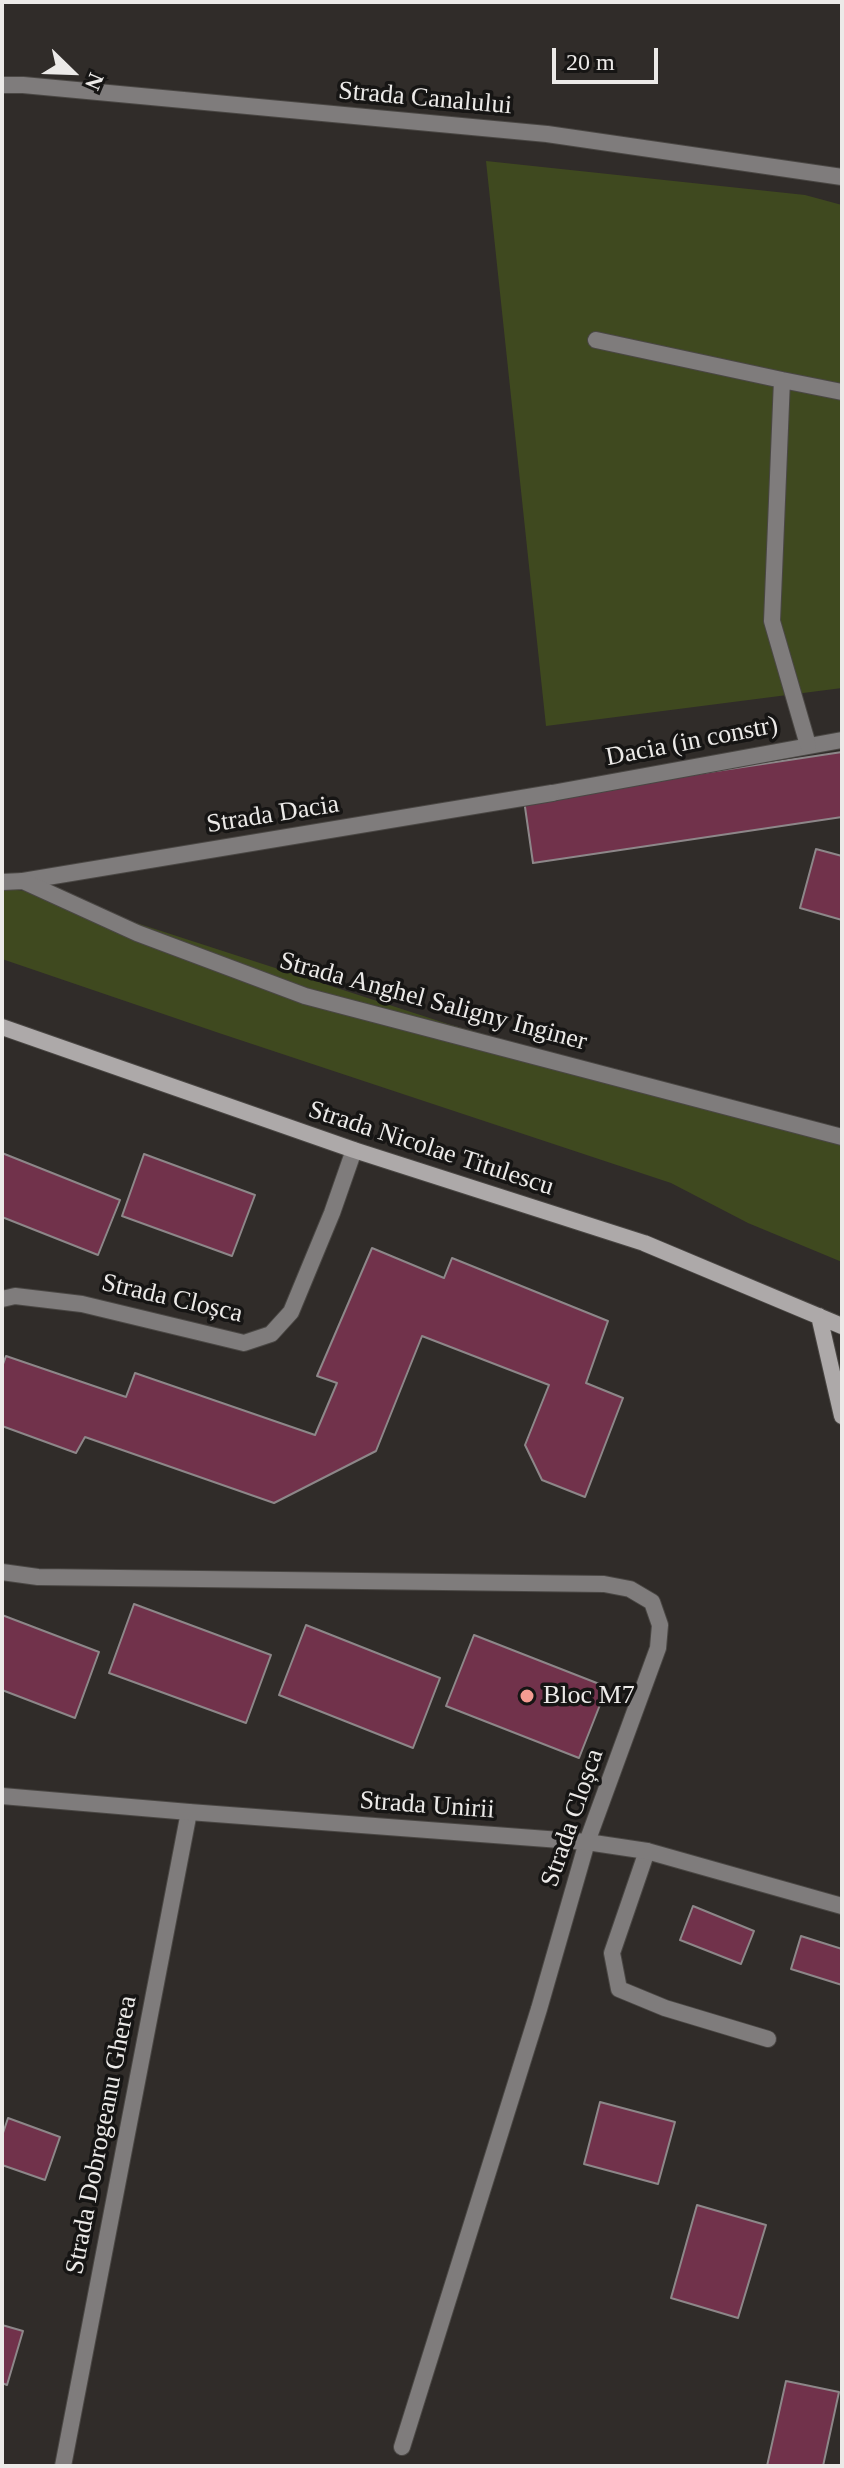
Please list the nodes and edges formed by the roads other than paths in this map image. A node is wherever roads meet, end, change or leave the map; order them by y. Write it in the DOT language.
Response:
graph roads {
  1 [pos="2,85"];
  2 [pos="842,177"];
  3 [pos="596,340"];
  4 [pos="782,380"];
  5 [pos="842,392"];
  6 [pos="842,740"];
  7 [pos="808,745"];
  8 [pos="552,793"];
  9 [pos="23,881"];
  10 [pos="2,882"];
  11 [pos="2,1027"];
  12 [pos="842,1137"];
  13 [pos="354,1150"];
  14 [pos="2,1299"];
  15 [pos="819,1316"];
  16 [pos="842,1326"];
  17 [pos="842,1416"];
  18 [pos="2,1572"];
  19 [pos="2,1796"];
  20 [pos="189,1812"];
  21 [pos="587,1842"];
  22 [pos="647,1851"];
  23 [pos="842,1906"];
  24 [pos="768,2039"];
  25 [pos="402,2447"];
  26 [pos="63,2466"];
  1 -- 2 [label="street, Strada Canalului"];
  3 -- 4 [label="street"];
  4 -- 5 [label="street"];
  4 -- 7 [label="street"];
  6 -- 7 [label="street, Dacia (in constr)"];
  7 -- 8 [label="street, Dacia (in constr)"];
  8 -- 9 [label="street, Strada Dacia"];
  9 -- 10 [label="street, Strada Dacia"];
  9 -- 12 [label="street, Strada Anghel Saligny Inginer"];
  11 -- 13 [label="main road, Strada Nicolae Titulescu"];
  13 -- 14 [label="street, Strada Cloșca"];
  13 -- 15 [label="main road, Strada Nicolae Titulescu"];
  15 -- 16 [label="main road, Strada Nicolae Titulescu"];
  15 -- 17 [label="main road"];
  18 -- 21 [label="street, Strada Cloșca"];
  19 -- 20 [label="street, Strada Unirii"];
  20 -- 21 [label="street, Strada Unirii"];
  20 -- 26 [label="street, Strada Dobrogeanu Gherea"];
  21 -- 22 [label="street, Strada Unirii"];
  21 -- 25 [label="street, Strada Cloșca"];
  22 -- 23 [label="street, Strada Unirii"];
  22 -- 24 [label="street"];
}
